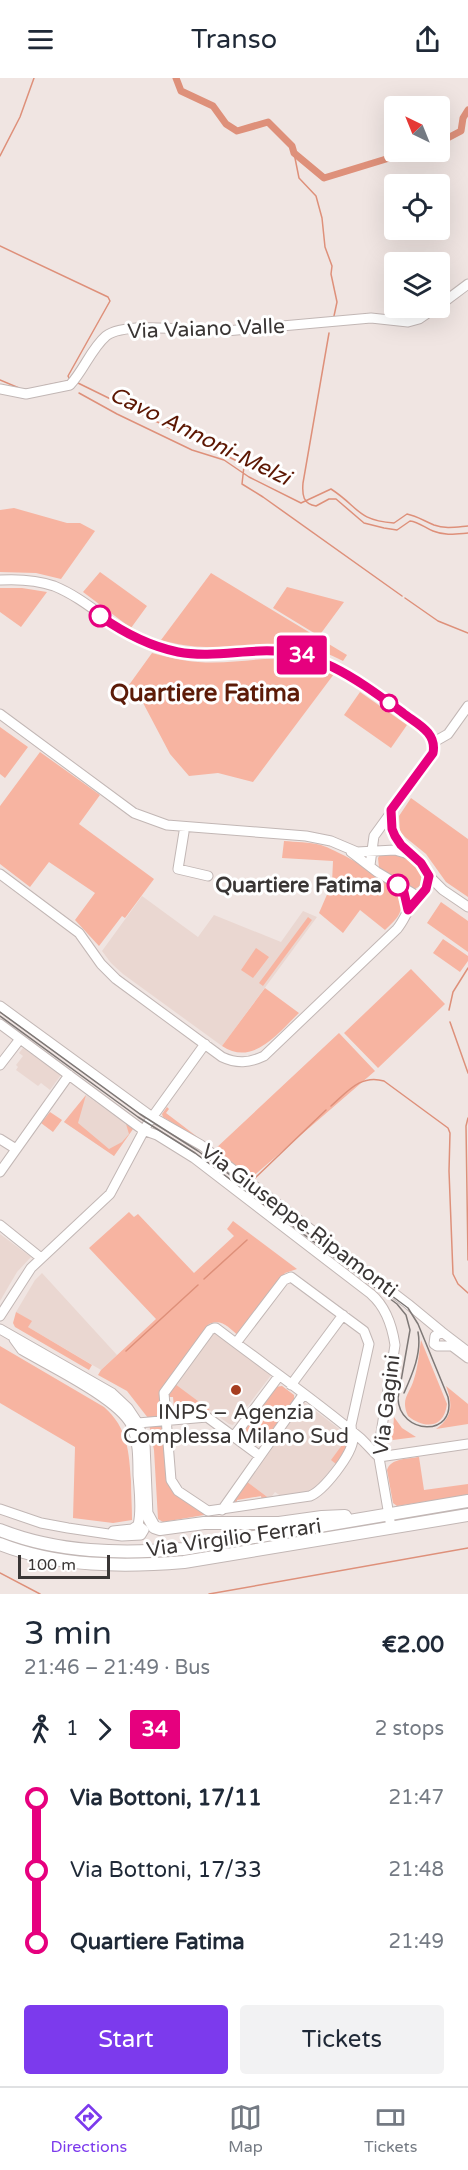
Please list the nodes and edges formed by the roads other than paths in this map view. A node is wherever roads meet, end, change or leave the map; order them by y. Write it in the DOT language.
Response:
graph roads {
  1 [pos="468,284"];
  2 [pos="450,298"];
  3 [pos="420,318"];
  4 [pos="0,389"];
  5 [pos="0,580"];
  6 [pos="468,706"];
  7 [pos="0,714"];
  8 [pos="434,742"];
  9 [pos="391,810"];
  10 [pos="184,832"];
  11 [pos="350,850"];
  12 [pos="373,856"];
  13 [pos="415,856"];
  14 [pos="0,874"];
  15 [pos="208,876"];
  16 [pos="429,876"];
  17 [pos="403,888"];
  18 [pos="426,889"];
  19 [pos="443,890"];
  20 [pos="419,897"];
  21 [pos="468,907"];
  22 [pos="408,910"];
  23 [pos="0,1006"];
  24 [pos="0,1024"];
  25 [pos="20,1039"];
  26 [pos="205,1044"];
  27 [pos="0,1065"];
  28 [pos="69,1075"];
  29 [pos="152,1117"];
  30 [pos="143,1130"];
  31 [pos="0,1139"];
  32 [pos="16,1149"];
  33 [pos="0,1172"];
  34 [pos="0,1225"];
  35 [pos="41,1258"];
  36 [pos="376,1298"];
  37 [pos="343,1315"];
  38 [pos="0,1316"];
  39 [pos="0,1329"];
  40 [pos="442,1332"];
  41 [pos="10,1335"];
  42 [pos="236,1343"];
  43 [pos="468,1352"];
  44 [pos="468,1358"];
  45 [pos="279,1376"];
  46 [pos="291,1385"];
  47 [pos="303,1395"];
  48 [pos="168,1420"];
  49 [pos="138,1423"];
  50 [pos="351,1431"];
  51 [pos="234,1436"];
  52 [pos="468,1444"];
  53 [pos="379,1453"];
  54 [pos="260,1456"];
  55 [pos="468,1501"];
  56 [pos="0,1509"];
  57 [pos="222,1510"];
  58 [pos="387,1515"];
  59 [pos="468,1515"];
  60 [pos="148,1516"];
  61 [pos="361,1519"];
  62 [pos="391,1527"];
  63 [pos="0,1530"];
  64 [pos="0,1544"];
  1 -- 2 [label="street"];
  3 -- 4 [label="street, Via Vaiano Valle"];
  5 -- 8 [label="street"];
  6 -- 8 [label="street"];
  7 -- 11 [label="street"];
  8 -- 9 [label="street"];
  9 -- 12 [label="street"];
  9 -- 13 [label="street"];
  10 -- 15 [label="street"];
  11 -- 12 [label="street"];
  11 -- 12 [label="street"];
  12 -- 13 [label="street"];
  12 -- 17 [label="street"];
  13 -- 16 [label="street"];
  14 -- 26 [label="street"];
  16 -- 18 [label="street"];
  16 -- 19 [label="street"];
  17 -- 20 [label="street"];
  17 -- 22 [label="street"];
  18 -- 19 [label="street"];
  18 -- 20 [label="street"];
  19 -- 21 [label="street"];
  20 -- 22 [label="street"];
  22 -- 26 [label="street"];
  23 -- 29 [label="street, Via Giuseppe Ripamonti"];
  24 -- 25 [label="street, Via Giuseppe Ripamonti"];
  25 -- 27 [label="street"];
  25 -- 28 [label="street, Via Giuseppe Ripamonti"];
  26 -- 29 [label="street"];
  28 -- 30 [label="street, Via Giuseppe Ripamonti"];
  28 -- 32 [label="street"];
  29 -- 30 [label="street"];
  29 -- 40 [label="street, Via Giuseppe Ripamonti"];
  30 -- 35 [label="street"];
  30 -- 36 [label="street, Via Giuseppe Ripamonti"];
  31 -- 32 [label="street"];
  32 -- 33 [label="street"];
  34 -- 35 [label="street"];
  35 -- 38 [label="street"];
  36 -- 53 [label="street, Via Gagini"];
  37 -- 42 [label="street"];
  37 -- 46 [label="street"];
  37 -- 50 [label="street"];
  39 -- 41 [label="street"];
  40 -- 43 [label="street, Via Giuseppe Ripamonti"];
  40 -- 44 [label="street, Via Giuseppe Ripamonti"];
  41 -- 49 [label="street"];
  41 -- 56 [label="street"];
  42 -- 45 [label="street"];
  42 -- 48 [label="street"];
  45 -- 46 [label="street"];
  45 -- 51 [label="street"];
  46 -- 47 [label="street"];
  47 -- 50 [label="street"];
  47 -- 54 [label="street"];
  48 -- 49 [label="street"];
  48 -- 51 [label="street"];
  48 -- 57 [label="street"];
  49 -- 60 [label="street"];
  50 -- 53 [label="street"];
  50 -- 57 [label="street"];
  51 -- 54 [label="street"];
  52 -- 53 [label="street"];
  53 -- 58 [label="street, Via Gagini"];
  54 -- 57 [label="street"];
  55 -- 58 [label="main road, Via Virgilio Ferrari"];
  58 -- 61 [label="main road, Via Virgilio Ferrari"];
  58 -- 62 [label="street, Via Gagini"];
  59 -- 62 [label="main road, Via Virgilio Ferrari"];
  60 -- 61 [label="main road"];
  61 -- 63 [label="main road, Via Virgilio Ferrari"];
  62 -- 64 [label="main road, Via Virgilio Ferrari"];
}
